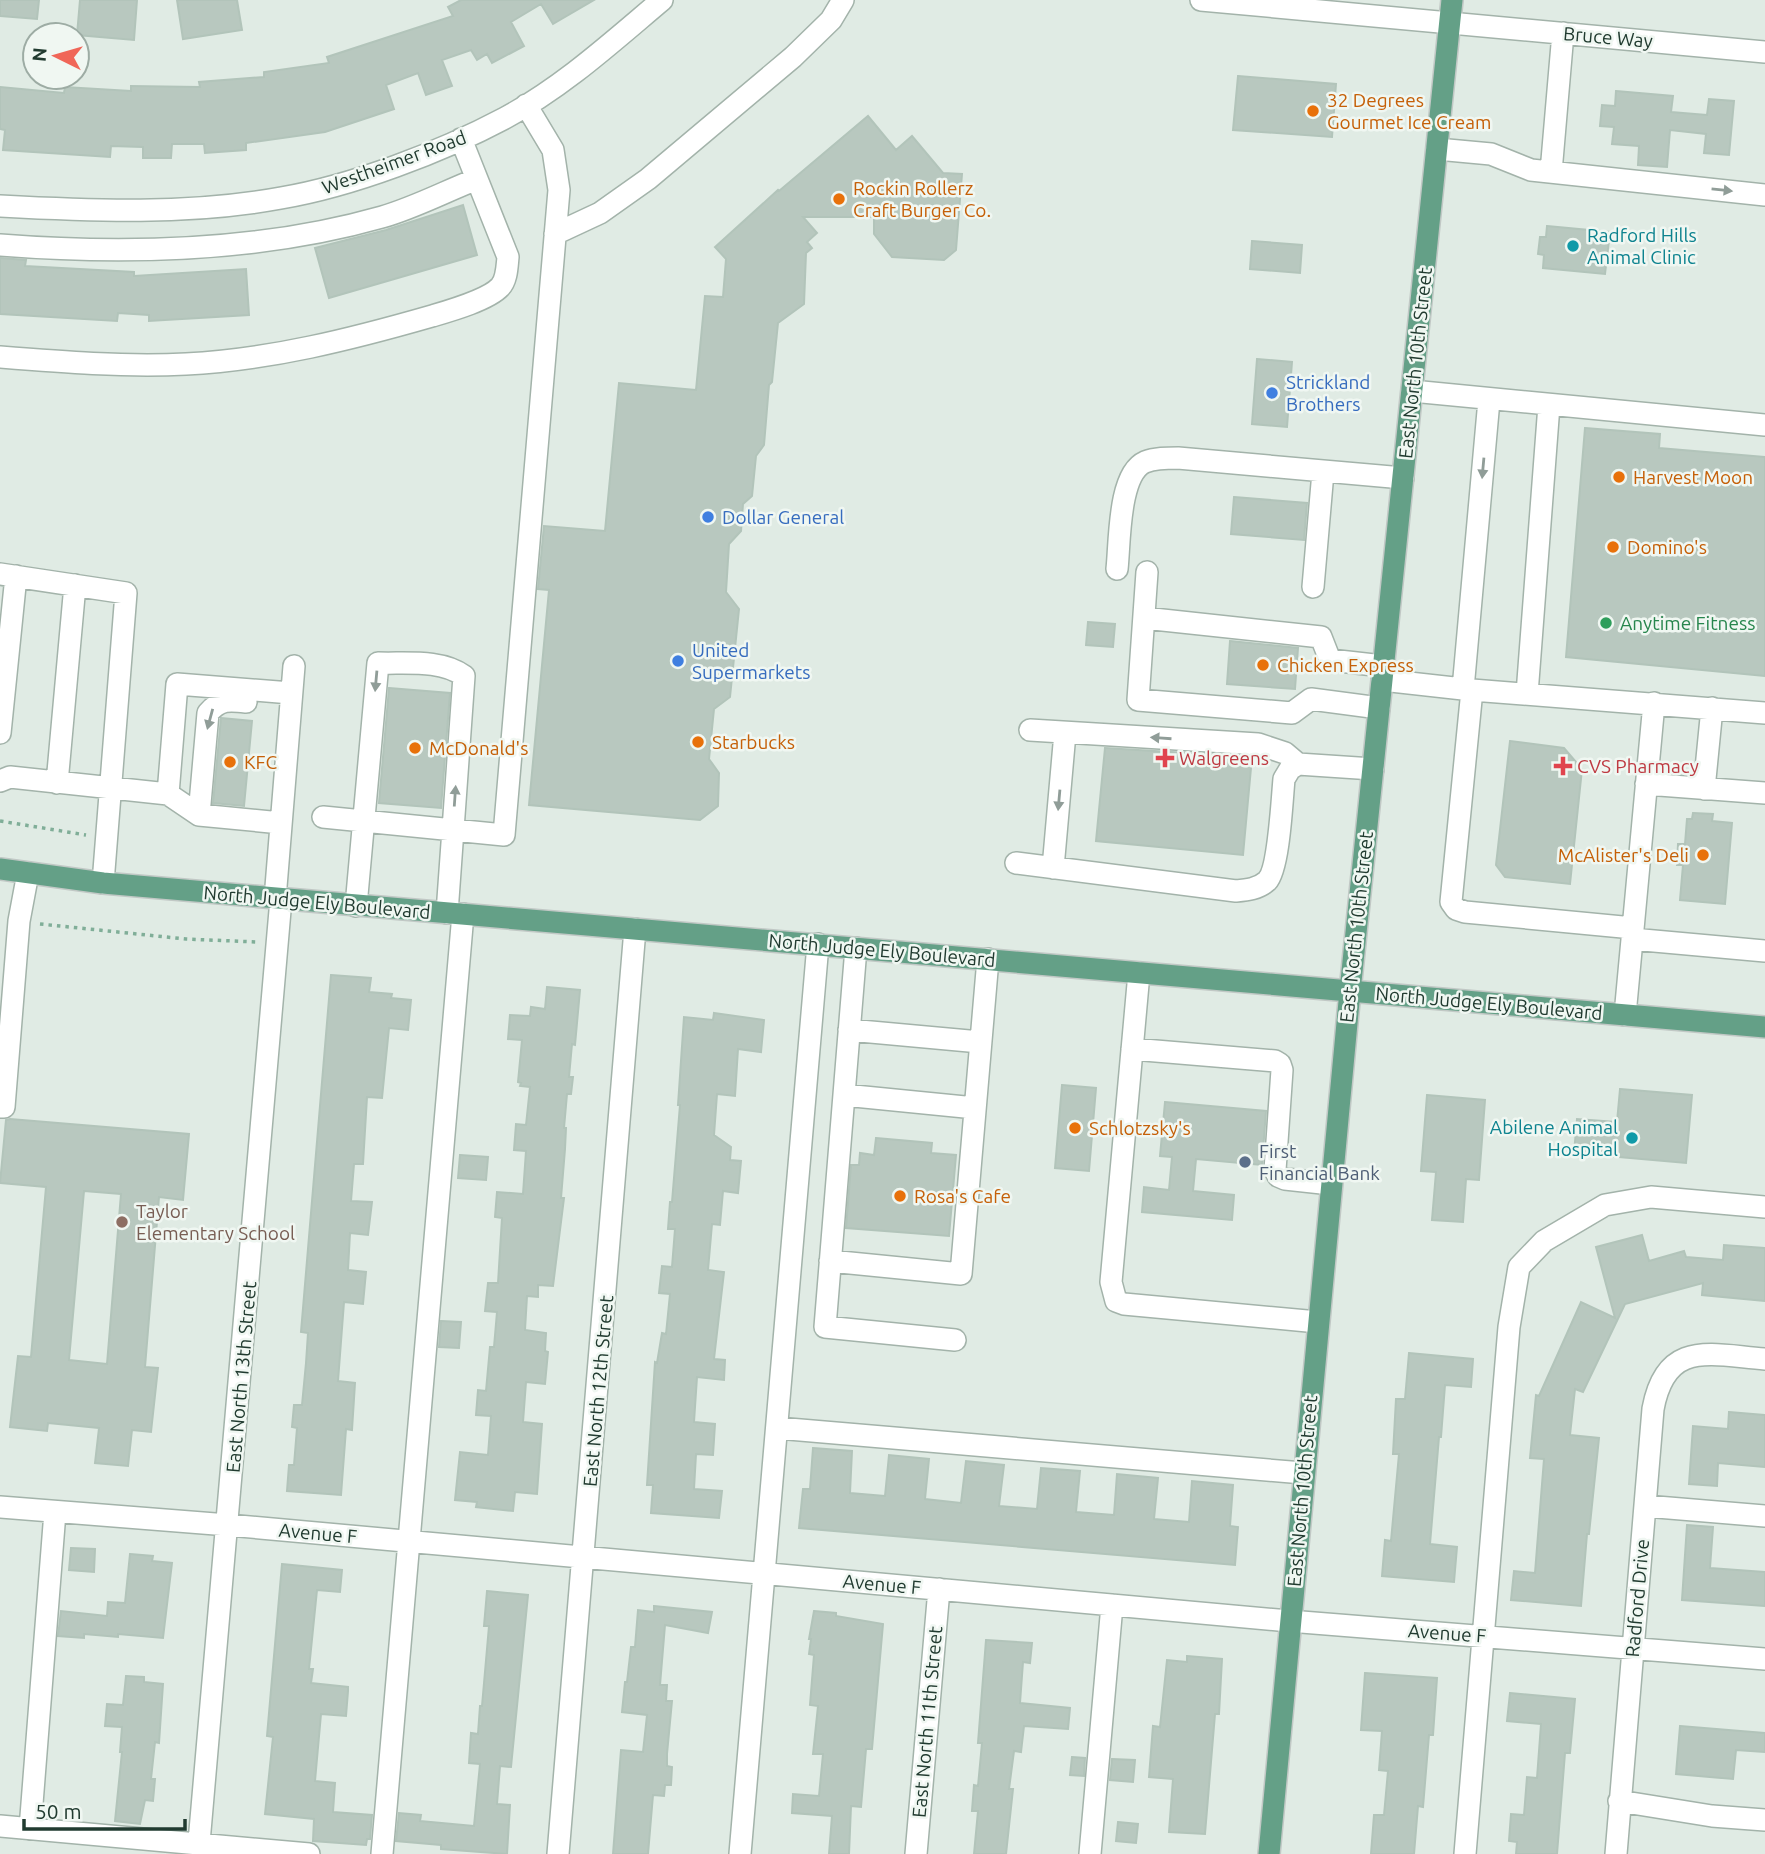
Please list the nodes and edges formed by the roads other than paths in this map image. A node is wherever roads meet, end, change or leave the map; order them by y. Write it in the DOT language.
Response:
graph roads {
  1 [pos="662,0"];
  2 [pos="844,0"];
  3 [pos="1201,0"];
  4 [pos="1452,0"];
  5 [pos="1354,7"];
  6 [pos="1450,23"];
  7 [pos="1563,33"];
  8 [pos="1765,52"];
  9 [pos="526,105"];
  10 [pos="461,139"];
  11 [pos="1437,149"];
  12 [pos="1551,172"];
  13 [pos="477,179"];
  14 [pos="1765,195"];
  15 [pos="0,206"];
  16 [pos="555,234"];
  17 [pos="0,245"];
  18 [pos="0,357"];
  19 [pos="1412,391"];
  20 [pos="1489,400"];
  21 [pos="1549,405"];
  22 [pos="1765,425"];
  23 [pos="1323,472"];
  24 [pos="1403,478"];
  25 [pos="1117,569"];
  26 [pos="1147,572"];
  27 [pos="8,575"];
  28 [pos="75,585"];
  29 [pos="1313,587"];
  30 [pos="6,606"];
  31 [pos="1144,618"];
  32 [pos="294,666"];
  33 [pos="1383,673"];
  34 [pos="1468,690"];
  35 [pos="1527,694"];
  36 [pos="291,699"];
  37 [pos="1654,703"];
  38 [pos="1379,708"];
  39 [pos="1712,708"];
  40 [pos="1765,713"];
  41 [pos="1030,730"];
  42 [pos="0,733"];
  43 [pos="1065,733"];
  44 [pos="1298,764"];
  45 [pos="1373,769"];
  46 [pos="0,781"];
  47 [pos="57,783"];
  48 [pos="1646,784"];
  49 [pos="1704,789"];
  50 [pos="111,790"];
  51 [pos="1765,793"];
  52 [pos="168,794"];
  53 [pos="199,815"];
  54 [pos="323,817"];
  55 [pos="363,822"];
  56 [pos="281,823"];
  57 [pos="453,829"];
  58 [pos="1016,863"];
  59 [pos="1053,868"];
  60 [pos="0,869"];
  61 [pos="28,873"];
  62 [pos="103,883"];
  63 [pos="278,899"];
  64 [pos="356,906"];
  65 [pos="455,914"];
  66 [pos="635,929"];
  67 [pos="1632,933"];
  68 [pos="818,944"];
  69 [pos="856,948"];
  70 [pos="1765,951"];
  71 [pos="8,957"];
  72 [pos="988,959"];
  73 [pos="1139,973"];
  74 [pos="1350,991"];
  75 [pos="1625,1015"];
  76 [pos="1765,1027"];
  77 [pos="849,1030"];
  78 [pos="981,1042"];
  79 [pos="1132,1049"];
  80 [pos="844,1095"];
  81 [pos="0,1107"];
  82 [pos="975,1108"];
  83 [pos="1331,1184"];
  84 [pos="1765,1208"];
  85 [pos="830,1261"];
  86 [pos="1318,1322"];
  87 [pos="955,1339"];
  88 [pos="1765,1359"];
  89 [pos="777,1428"];
  90 [pos="1303,1473"];
  91 [pos="1645,1506"];
  92 [pos="0,1507"];
  93 [pos="55,1512"];
  94 [pos="1765,1516"];
  95 [pos="228,1525"];
  96 [pos="409,1541"];
  97 [pos="584,1557"];
  98 [pos="765,1573"];
  99 [pos="939,1589"];
  100 [pos="1112,1605"];
  101 [pos="1289,1620"];
  102 [pos="1483,1636"];
  103 [pos="1633,1647"];
  104 [pos="1765,1659"];
  105 [pos="1619,1801"];
  106 [pos="1765,1820"];
  107 [pos="0,1826"];
  108 [pos="30,1829"];
  109 [pos="198,1849"];
  110 [pos="309,1854"];
  111 [pos="382,1854"];
  112 [pos="558,1854"];
  113 [pos="740,1854"];
  114 [pos="916,1854"];
  115 [pos="1090,1854"];
  116 [pos="1269,1854"];
  117 [pos="1465,1854"];
  118 [pos="1616,1854"];
  1 -- 9 [label="street, Westheimer Road"];
  2 -- 16 [label="street"];
  3 -- 5 [label="street, Bruce Way"];
  4 -- 6 [label="main road, East North 10th Street"];
  5 -- 6 [label="street, Bruce Way"];
  6 -- 7 [label="street, Bruce Way"];
  6 -- 11 [label="main road, East North 10th Street"];
  7 -- 8 [label="street, Bruce Way"];
  7 -- 12 [label="street"];
  9 -- 10 [label="street, Westheimer Road"];
  9 -- 16 [label="street"];
  10 -- 13 [label="street"];
  10 -- 15 [label="street, Westheimer Road"];
  11 -- 12 [label="street"];
  11 -- 19 [label="main road, East North 10th Street"];
  12 -- 14 [label="street, one-way"];
  13 -- 17 [label="street"];
  13 -- 18 [label="street"];
  16 -- 57 [label="street"];
  19 -- 20 [label="street"];
  19 -- 24 [label="main road, East North 10th Street"];
  20 -- 21 [label="street"];
  20 -- 34 [label="street, one-way"];
  21 -- 22 [label="street"];
  21 -- 35 [label="street"];
  23 -- 24 [label="street"];
  23 -- 25 [label="street"];
  23 -- 29 [label="street"];
  24 -- 33 [label="main road, East North 10th Street"];
  26 -- 31 [label="street"];
  27 -- 28 [label="street"];
  27 -- 30 [label="street"];
  28 -- 47 [label="street"];
  28 -- 50 [label="street"];
  30 -- 42 [label="street"];
  31 -- 33 [label="street"];
  31 -- 38 [label="street"];
  32 -- 36 [label="street, East North 13th Street"];
  33 -- 34 [label="street"];
  33 -- 38 [label="main road, East North 10th Street"];
  34 -- 35 [label="street"];
  34 -- 67 [label="street"];
  35 -- 37 [label="street"];
  36 -- 52 [label="street"];
  36 -- 53 [label="street, one-way"];
  36 -- 56 [label="street, East North 13th Street"];
  37 -- 39 [label="street"];
  37 -- 48 [label="street"];
  38 -- 45 [label="main road, East North 10th Street"];
  39 -- 40 [label="street"];
  39 -- 49 [label="street"];
  41 -- 43 [label="street"];
  44 -- 43 [label="street, one-way"];
  43 -- 59 [label="street, one-way"];
  44 -- 45 [label="street"];
  44 -- 59 [label="street"];
  45 -- 74 [label="main road, East North 10th Street"];
  46 -- 47 [label="street"];
  47 -- 50 [label="street"];
  48 -- 49 [label="street"];
  48 -- 67 [label="street"];
  49 -- 51 [label="street"];
  50 -- 52 [label="street"];
  50 -- 62 [label="street"];
  52 -- 53 [label="street"];
  53 -- 56 [label="street"];
  54 -- 55 [label="street"];
  55 -- 57 [label="street"];
  57 -- 55 [label="street, one-way"];
  55 -- 64 [label="street"];
  56 -- 63 [label="street, East North 13th Street"];
  57 -- 65 [label="street"];
  58 -- 59 [label="street"];
  60 -- 61 [label="main road, North Judge Ely Boulevard"];
  61 -- 62 [label="main road, North Judge Ely Boulevard"];
  61 -- 71 [label="street"];
  62 -- 63 [label="main road, North Judge Ely Boulevard"];
  63 -- 64 [label="main road, North Judge Ely Boulevard"];
  63 -- 95 [label="street, East North 13th Street"];
  64 -- 65 [label="main road, North Judge Ely Boulevard"];
  65 -- 66 [label="main road, North Judge Ely Boulevard"];
  65 -- 96 [label="street"];
  66 -- 68 [label="main road, North Judge Ely Boulevard"];
  66 -- 97 [label="street, East North 12th Street"];
  67 -- 70 [label="street"];
  67 -- 75 [label="street"];
  68 -- 69 [label="main road, North Judge Ely Boulevard"];
  68 -- 89 [label="street"];
  69 -- 72 [label="main road, North Judge Ely Boulevard"];
  69 -- 77 [label="street"];
  71 -- 81 [label="street"];
  72 -- 73 [label="main road, North Judge Ely Boulevard"];
  72 -- 78 [label="street"];
  73 -- 74 [label="main road, North Judge Ely Boulevard"];
  73 -- 79 [label="street"];
  74 -- 75 [label="main road, North Judge Ely Boulevard"];
  74 -- 83 [label="main road, East North 10th Street"];
  75 -- 76 [label="main road, North Judge Ely Boulevard"];
  77 -- 78 [label="street"];
  77 -- 80 [label="street"];
  78 -- 82 [label="street"];
  79 -- 83 [label="street"];
  79 -- 86 [label="street"];
  80 -- 82 [label="street"];
  80 -- 85 [label="street"];
  82 -- 85 [label="street"];
  83 -- 86 [label="main road, East North 10th Street"];
  84 -- 102 [label="street"];
  85 -- 87 [label="street"];
  86 -- 90 [label="main road, East North 10th Street"];
  88 -- 91 [label="street, Radford Drive"];
  89 -- 90 [label="street"];
  89 -- 98 [label="street"];
  90 -- 101 [label="main road, East North 10th Street"];
  91 -- 94 [label="street"];
  91 -- 103 [label="street, Radford Drive"];
  92 -- 93 [label="street, Avenue F"];
  93 -- 95 [label="street, Avenue F"];
  93 -- 108 [label="street"];
  95 -- 96 [label="street, Avenue F"];
  95 -- 109 [label="street, East North 13th Street"];
  96 -- 97 [label="street, Avenue F"];
  96 -- 111 [label="street"];
  97 -- 98 [label="street, Avenue F"];
  97 -- 112 [label="street, East North 12th Street"];
  98 -- 99 [label="street, Avenue F"];
  98 -- 113 [label="street"];
  99 -- 100 [label="street, Avenue F"];
  99 -- 114 [label="street, East North 11th Street"];
  100 -- 101 [label="street, Avenue F"];
  100 -- 115 [label="street"];
  101 -- 102 [label="street, Avenue F"];
  101 -- 116 [label="main road, East North 10th Street"];
  102 -- 103 [label="street, Avenue F"];
  102 -- 117 [label="street"];
  103 -- 104 [label="street, Avenue F"];
  103 -- 105 [label="street, Radford Drive"];
  105 -- 106 [label="street"];
  105 -- 118 [label="street, Radford Drive"];
  107 -- 108 [label="street"];
  108 -- 109 [label="street"];
  109 -- 110 [label="street"];
}
